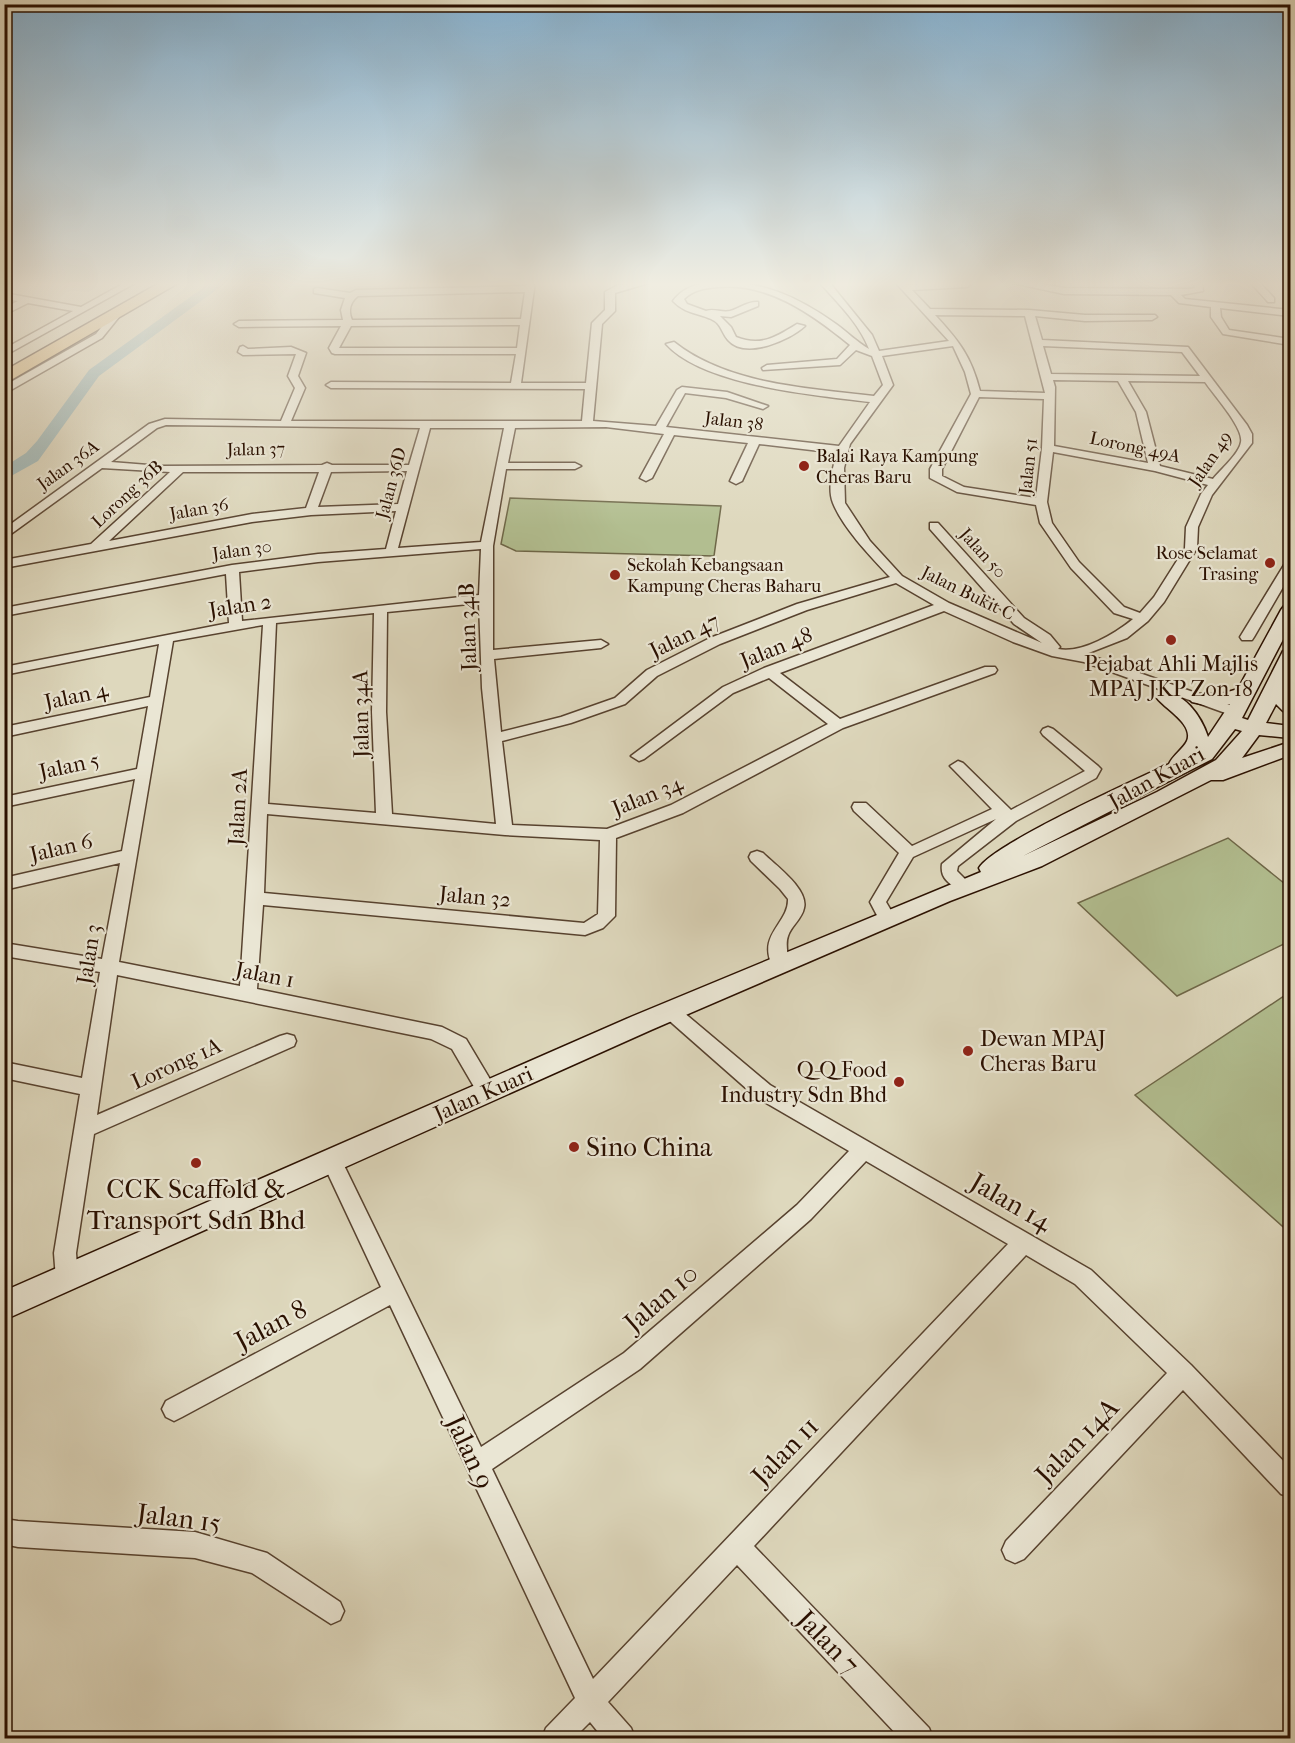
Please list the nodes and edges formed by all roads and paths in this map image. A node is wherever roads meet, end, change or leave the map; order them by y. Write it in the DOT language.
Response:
graph roads {
  1 [pos="31,363"];
  2 [pos="52,363"];
  3 [pos="297,363"];
  4 [pos="519,363"];
  5 [pos="594,363"];
  6 [pos="702,363"];
  7 [pos="824,363"];
  8 [pos="880,363"];
  9 [pos="966,363"];
  10 [pos="1044,363"];
  11 [pos="1197,363"];
  12 [pos="767,368"];
  13 [pos="1048,377"];
  14 [pos="4,379"];
  15 [pos="1122,379"];
  16 [pos="1207,379"];
  17 [pos="331,385"];
  18 [pos="516,385"];
  19 [pos="592,386"];
  20 [pos="4,391"];
  21 [pos="976,393"];
  22 [pos="1050,396"];
  23 [pos="878,400"];
  24 [pos="763,406"];
  25 [pos="426,424"];
  26 [pos="510,424"];
  27 [pos="587,424"];
  28 [pos="284,425"];
  29 [pos="153,426"];
  30 [pos="666,429"];
  31 [pos="755,440"];
  32 [pos="1048,448"];
  33 [pos="843,450"];
  34 [pos="100,464"];
  35 [pos="327,466"];
  36 [pos="502,466"];
  37 [pos="575,466"];
  38 [pos="181,468"];
  39 [pos="413,468"];
  40 [pos="1155,468"];
  41 [pos="646,478"];
  42 [pos="736,481"];
  43 [pos="1214,483"];
  44 [pos="1041,502"];
  45 [pos="403,507"];
  46 [pos="311,511"];
  47 [pos="934,526"];
  48 [pos="4,536"];
  49 [pos="487,545"];
  50 [pos="96,546"];
  51 [pos="391,552"];
  52 [pos="4,564"];
  53 [pos="1290,565"];
  54 [pos="232,569"];
  55 [pos="898,579"];
  56 [pos="486,598"];
  57 [pos="944,606"];
  58 [pos="381,608"];
  59 [pos="1290,610"];
  60 [pos="4,612"];
  61 [pos="1143,618"];
  62 [pos="270,620"];
  63 [pos="236,627"];
  64 [pos="1247,637"];
  65 [pos="167,638"];
  66 [pos="601,644"];
  67 [pos="1062,654"];
  68 [pos="488,655"];
  69 [pos="1290,655"];
  70 [pos="990,670"];
  71 [pos="4,671"];
  72 [pos="769,671"];
  73 [pos="1272,690"];
  74 [pos="1246,693"];
  75 [pos="1167,698"];
  76 [pos="1199,698"];
  77 [pos="156,700"];
  78 [pos="1290,707"];
  79 [pos="1234,717"];
  80 [pos="1290,722"];
  81 [pos="1257,723"];
  82 [pos="838,725"];
  83 [pos="4,732"];
  84 [pos="1048,732"];
  85 [pos="1290,732"];
  86 [pos="495,738"];
  87 [pos="1290,748"];
  88 [pos="639,756"];
  89 [pos="958,766"];
  90 [pos="1172,771"];
  91 [pos="144,772"];
  92 [pos="1201,777"];
  93 [pos="4,802"];
  94 [pos="860,807"];
  95 [pos="259,808"];
  96 [pos="1006,814"];
  97 [pos="384,819"];
  98 [pos="505,830"];
  99 [pos="608,835"];
  100 [pos="908,852"];
  101 [pos="129,855"];
  102 [pos="757,857"];
  103 [pos="4,884"];
  104 [pos="964,886"];
  105 [pos="255,898"];
  106 [pos="887,919"];
  107 [pos="4,949"];
  108 [pos="780,964"];
  109 [pos="110,967"];
  110 [pos="248,995"];
  111 [pos="670,1011"];
  112 [pos="287,1041"];
  113 [pos="4,1070"];
  114 [pos="92,1088"];
  115 [pos="487,1091"];
  116 [pos="85,1129"];
  117 [pos="864,1149"];
  118 [pos="331,1159"];
  119 [pos="1024,1242"];
  120 [pos="67,1279"];
  121 [pos="395,1291"];
  122 [pos="4,1306"];
  123 [pos="1183,1373"];
  124 [pos="174,1409"];
  125 [pos="476,1465"];
  126 [pos="1290,1485"];
  127 [pos="4,1531"];
  128 [pos="736,1546"];
  129 [pos="1015,1550"];
  130 [pos="331,1611"];
  131 [pos="591,1703"];
  132 [pos="556,1738"];
  133 [pos="621,1738"];
  134 [pos="919,1738"];
  1 -- 14 [label="highway"];
  2 -- 20 [label="street"];
  3 -- 28 [label="street"];
  4 -- 18 [label="street"];
  5 -- 19 [label="street"];
  6 -- 23 [label="street"];
  7 -- 12 [label="street"];
  8 -- 23 [label="street, Jalan Bukit C"];
  9 -- 21 [label="street"];
  10 -- 13 [label="street, Jalan 51"];
  11 -- 16 [label="street, Jalan 49"];
  13 -- 15 [label="street"];
  13 -- 22 [label="street, Jalan 51"];
  15 -- 16 [label="street"];
  15 -- 40 [label="street"];
  16 -- 43 [label="street, Jalan 49"];
  17 -- 18 [label="street"];
  18 -- 19 [label="street"];
  19 -- 27 [label="street"];
  21 -- 22 [label="street"];
  21 -- 44 [label="street"];
  22 -- 32 [label="street, Jalan 51"];
  23 -- 33 [label="street, Jalan Bukit C"];
  24 -- 30 [label="street"];
  25 -- 26 [label="street, Jalan 38"];
  25 -- 28 [label="street, Jalan 38"];
  25 -- 39 [label="street, Jalan 36D"];
  26 -- 27 [label="street, Jalan 38"];
  26 -- 36 [label="street, Jalan 34B"];
  27 -- 30 [label="street, Jalan 38"];
  28 -- 29 [label="street, Jalan 38"];
  29 -- 34 [label="street, Jalan 36A"];
  30 -- 31 [label="street, Jalan 38"];
  30 -- 41 [label="street"];
  31 -- 33 [label="street, Jalan 38"];
  31 -- 42 [label="street"];
  32 -- 40 [label="street, Lorong 49A"];
  32 -- 44 [label="street, Jalan 51"];
  33 -- 55 [label="street, Jalan Bukit C"];
  34 -- 38 [label="street, Jalan 37"];
  34 -- 48 [label="street, Jalan 36A"];
  35 -- 38 [label="street, Jalan 37"];
  35 -- 39 [label="street, Jalan 37"];
  35 -- 46 [label="street"];
  36 -- 37 [label="street"];
  36 -- 49 [label="street, Jalan 34B"];
  38 -- 50 [label="street, Lorong 36B"];
  39 -- 45 [label="street, Jalan 36D"];
  40 -- 43 [label="street, Lorong 49A"];
  43 -- 61 [label="street, Jalan 49"];
  44 -- 61 [label="street, Jalan 51"];
  45 -- 46 [label="street, Jalan 36"];
  45 -- 51 [label="street, Jalan 36D"];
  46 -- 50 [label="street, Jalan 36"];
  47 -- 67 [label="street, Jalan 50"];
  49 -- 51 [label="street, Jalan 30"];
  49 -- 56 [label="street, Jalan 34B"];
  50 -- 52 [label="street, Jalan 36"];
  51 -- 54 [label="street, Jalan 30"];
  53 -- 64 [label="street"];
  54 -- 60 [label="street, Jalan 30"];
  54 -- 63 [label="street"];
  55 -- 57 [label="street, Jalan Bukit C"];
  55 -- 86 [label="street, Jalan 47"];
  56 -- 58 [label="street, Jalan 2"];
  56 -- 68 [label="street, Jalan 34B"];
  57 -- 67 [label="street, Jalan Bukit C"];
  57 -- 72 [label="street, Jalan 48"];
  58 -- 62 [label="street, Jalan 2"];
  58 -- 97 [label="street, Jalan 34A"];
  59 -- 74 [label="street, Jalan Kuari"];
  61 -- 67 [label="street, Jalan 49"];
  62 -- 63 [label="street, Jalan 2"];
  62 -- 95 [label="street, Jalan 2A"];
  63 -- 65 [label="street, Jalan 2"];
  65 -- 71 [label="street, Jalan 2"];
  65 -- 77 [label="street, Jalan 3"];
  66 -- 68 [label="street"];
  67 -- 75 [label="street, Jalan Bukit C"];
  67 -- 76 [label="street, Jalan Bukit C"];
  68 -- 86 [label="street, Jalan 34B"];
  69 -- 73 [label="street, Jalan Kuari"];
  70 -- 82 [label="street, Jalan 34"];
  72 -- 82 [label="street"];
  72 -- 88 [label="street, Jalan 48"];
  73 -- 78 [label="street"];
  73 -- 81 [label="street, Jalan Kuari"];
  74 -- 76 [label="street"];
  74 -- 79 [label="street, Jalan Kuari"];
  75 -- 79 [label="street, Jalan Bukit C"];
  75 -- 90 [label="street"];
  76 -- 79 [label="street, Jalan Bukit C"];
  77 -- 83 [label="street, Jalan 4"];
  77 -- 91 [label="street, Jalan 3"];
  79 -- 81 [label="street"];
  79 -- 90 [label="street, Jalan Kuari"];
  80 -- 81 [label="street"];
  81 -- 85 [label="street"];
  81 -- 92 [label="street, Jalan Kuari"];
  82 -- 99 [label="street, Jalan 34"];
  84 -- 96 [label="street"];
  86 -- 98 [label="street, Jalan 34B"];
  87 -- 92 [label="street"];
  89 -- 96 [label="street"];
  90 -- 104 [label="street, Jalan Kuari"];
  91 -- 93 [label="street, Jalan 5"];
  91 -- 101 [label="street, Jalan 3"];
  92 -- 104 [label="street, Jalan Kuari"];
  94 -- 100 [label="street"];
  95 -- 97 [label="street, Jalan 34"];
  95 -- 105 [label="street, Jalan 2A"];
  96 -- 100 [label="street"];
  96 -- 104 [label="street"];
  97 -- 98 [label="street, Jalan 34"];
  98 -- 99 [label="street, Jalan 34"];
  99 -- 105 [label="street, Jalan 32"];
  100 -- 106 [label="street"];
  101 -- 103 [label="street, Jalan 6"];
  101 -- 109 [label="street, Jalan 3"];
  102 -- 108 [label="street"];
  104 -- 106 [label="street, Jalan Kuari"];
  105 -- 110 [label="street, Jalan 2A"];
  106 -- 108 [label="street, Jalan Kuari"];
  107 -- 109 [label="street, Jalan 1"];
  108 -- 111 [label="street, Jalan Kuari"];
  109 -- 110 [label="street, Jalan 1"];
  109 -- 114 [label="street, Jalan 3"];
  110 -- 115 [label="street, Jalan 1"];
  111 -- 115 [label="street, Jalan Kuari"];
  111 -- 117 [label="street, Jalan 14"];
  112 -- 116 [label="street, Lorong 1A"];
  113 -- 114 [label="street"];
  114 -- 116 [label="street, Jalan 3"];
  115 -- 118 [label="street, Jalan Kuari"];
  116 -- 120 [label="street, Jalan 3"];
  117 -- 119 [label="street, Jalan 14"];
  117 -- 125 [label="street, Jalan 10"];
  118 -- 120 [label="street, Jalan Kuari"];
  118 -- 121 [label="street, Jalan 9"];
  119 -- 123 [label="street, Jalan 14"];
  119 -- 128 [label="street, Jalan 11"];
  120 -- 122 [label="street, Jalan Kuari"];
  121 -- 124 [label="street, Jalan 8"];
  121 -- 125 [label="street, Jalan 9"];
  123 -- 126 [label="street, Jalan 14"];
  123 -- 129 [label="street, Jalan 14A"];
  125 -- 131 [label="street, Jalan 9"];
  127 -- 130 [label="street, Jalan 15"];
  128 -- 131 [label="street, Jalan 11"];
  128 -- 134 [label="street, Jalan 7"];
  131 -- 132 [label="street, Jalan 11"];
  131 -- 133 [label="street, Jalan 9"];
}
